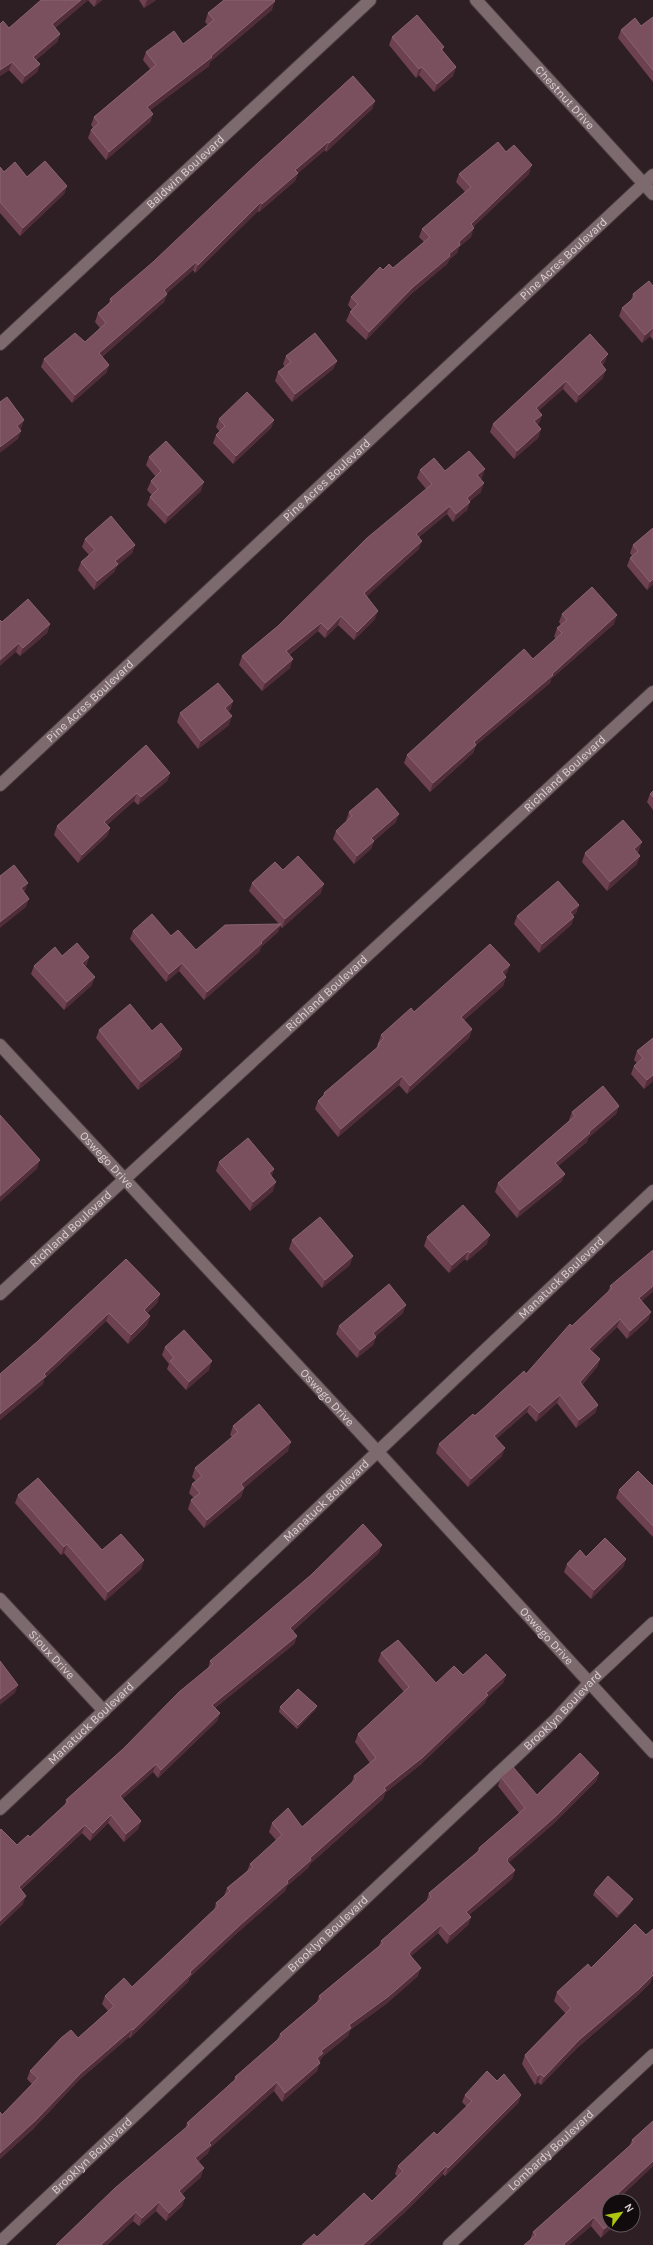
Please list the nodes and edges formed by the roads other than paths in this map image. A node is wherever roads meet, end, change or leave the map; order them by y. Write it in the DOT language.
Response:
graph roads {
  1 [pos="370,0"];
  2 [pos="476,0"];
  3 [pos="653,175"];
  4 [pos="643,184"];
  5 [pos="653,194"];
  6 [pos="0,344"];
  7 [pos="653,692"];
  8 [pos="0,785"];
  9 [pos="0,1045"];
  10 [pos="124,1180"];
  11 [pos="653,1192"];
  12 [pos="0,1294"];
  13 [pos="378,1452"];
  14 [pos="0,1599"];
  15 [pos="653,1623"];
  16 [pos="590,1682"];
  17 [pos="104,1712"];
  18 [pos="653,1752"];
  19 [pos="0,1809"];
  20 [pos="653,2055"];
  21 [pos="0,2242"];
  22 [pos="449,2245"];
  1 -- 6 [label="street, Baldwin Boulevard"];
  2 -- 4 [label="street, Chestnut Drive"];
  3 -- 4 [label="street, Pine Acres Boulevard"];
  4 -- 5 [label="street, Chestnut Drive"];
  4 -- 8 [label="street, Pine Acres Boulevard"];
  7 -- 10 [label="street, Richland Boulevard"];
  9 -- 10 [label="street, Oswego Drive"];
  10 -- 12 [label="street, Richland Boulevard"];
  10 -- 13 [label="street, Oswego Drive"];
  11 -- 13 [label="street, Manatuck Boulevard"];
  13 -- 16 [label="street, Oswego Drive"];
  13 -- 17 [label="street, Manatuck Boulevard"];
  14 -- 17 [label="street, Sioux Drive"];
  15 -- 16 [label="street, Brooklyn Boulevard"];
  16 -- 18 [label="street, Oswego Drive"];
  16 -- 21 [label="street, Brooklyn Boulevard"];
  17 -- 19 [label="street, Manatuck Boulevard"];
  20 -- 22 [label="street, Lombardy Boulevard"];
}
